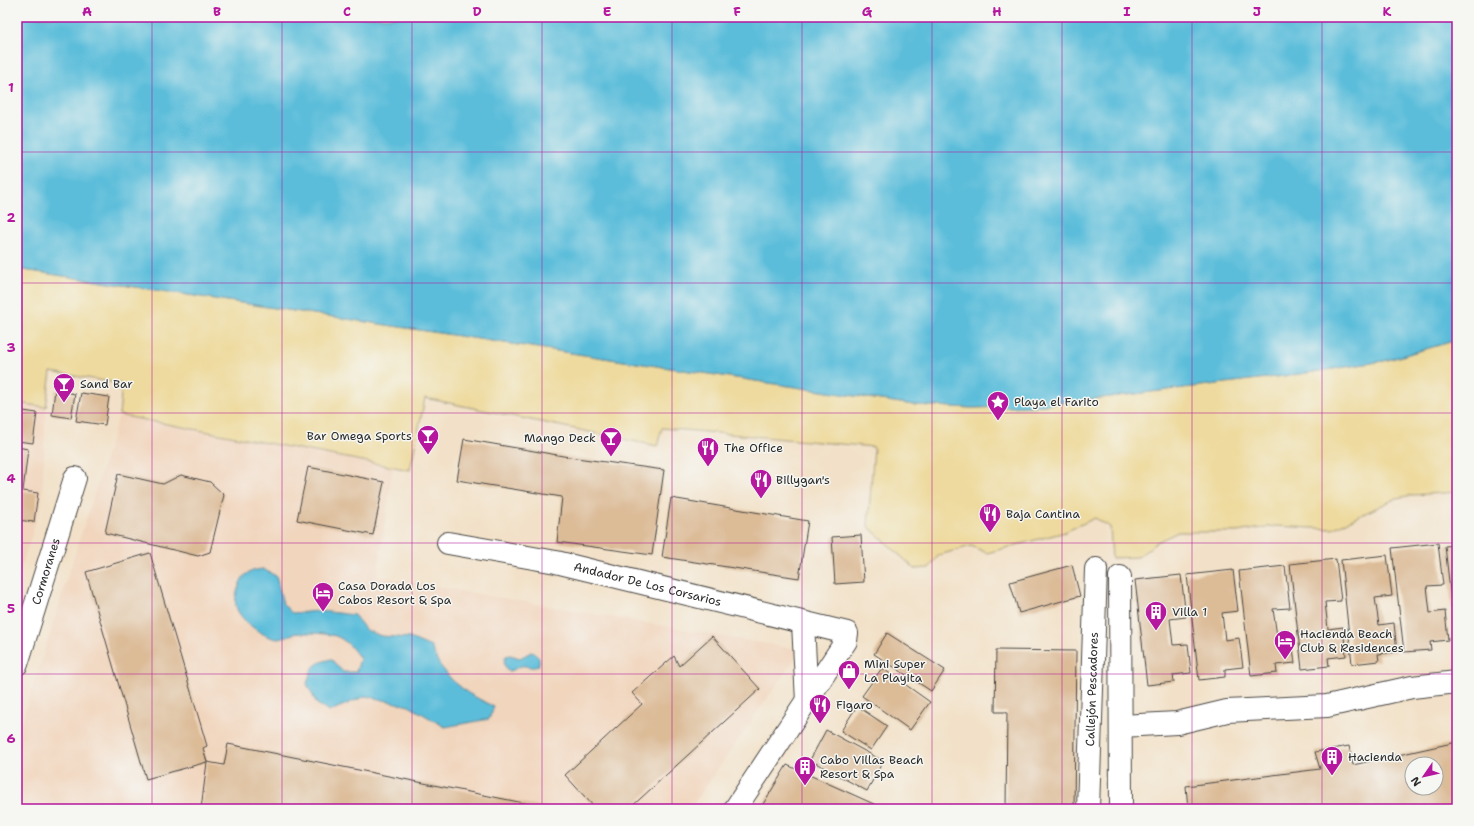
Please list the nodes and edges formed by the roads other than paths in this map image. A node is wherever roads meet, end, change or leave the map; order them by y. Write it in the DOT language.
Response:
graph roads {
  1 [pos="75,478"];
  2 [pos="448,543"];
  3 [pos="1096,569"];
  4 [pos="1120,577"];
  5 [pos="803,623"];
  6 [pos="17,664"];
  7 [pos="1457,682"];
  8 [pos="807,702"];
  9 [pos="1121,726"];
  10 [pos="735,809"];
  11 [pos="1088,809"];
  12 [pos="1121,809"];
  1 -- 6 [label="street, Cormoranes"];
  2 -- 5 [label="street, Andador De Los Corsarios"];
  3 -- 11 [label="street, Callejón Pescadores"];
  4 -- 9 [label="street"];
  5 -- 8 [label="street"];
  5 -- 8 [label="street, Andador De Los Corsarios"];
  7 -- 9 [label="street"];
  8 -- 10 [label="street"];
  9 -- 12 [label="street"];
}
